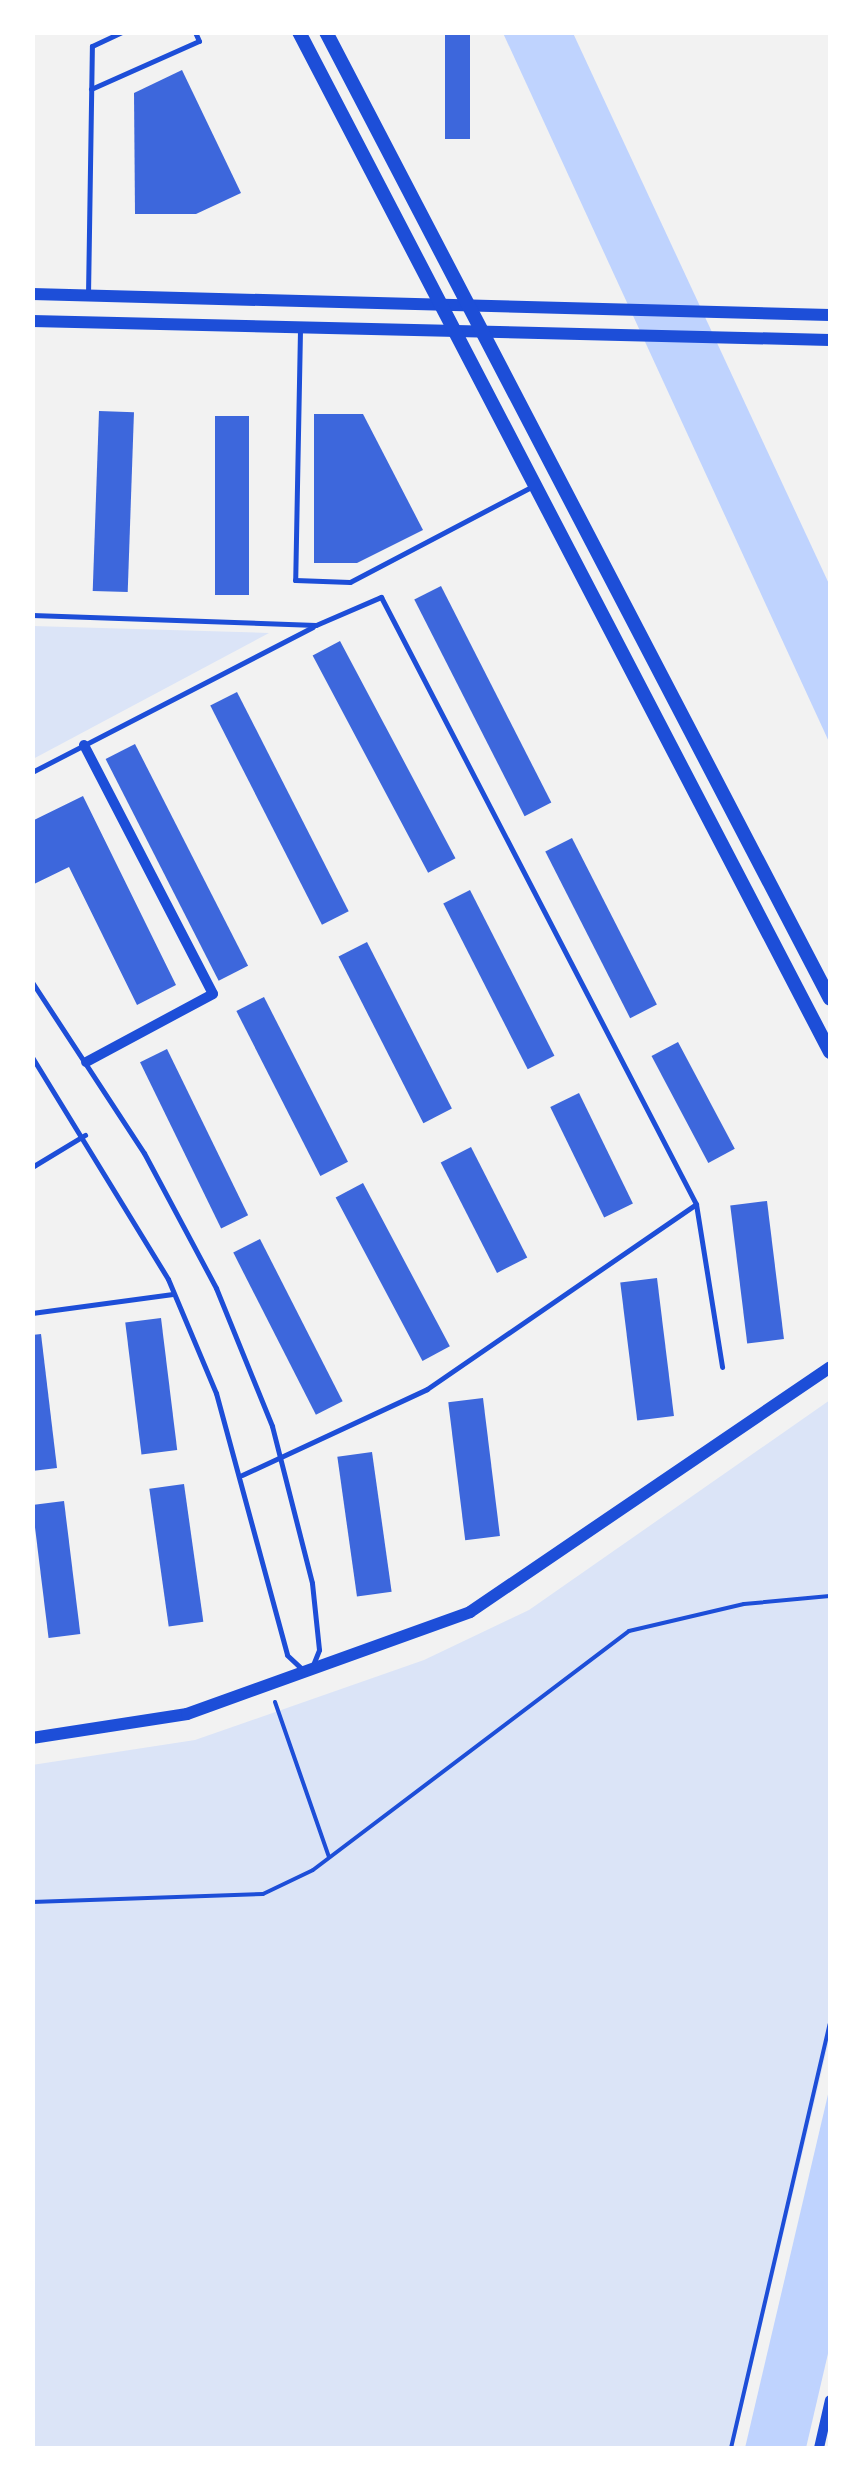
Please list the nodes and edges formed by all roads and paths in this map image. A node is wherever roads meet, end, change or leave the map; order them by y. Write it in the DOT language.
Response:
graph roads {
  1 [pos="122,32"];
  2 [pos="195,32"];
  3 [pos="299,32"];
  4 [pos="326,32"];
  5 [pos="91,89"];
  6 [pos="32,294"];
  7 [pos="88,296"];
  8 [pos="444,305"];
  9 [pos="467,306"];
  10 [pos="830,315"];
  11 [pos="32,320"];
  12 [pos="300,327"];
  13 [pos="458,331"];
  14 [pos="482,332"];
  15 [pos="830,340"];
  16 [pos="537,484"];
  17 [pos="32,615"];
  18 [pos="316,625"];
  19 [pos="84,745"];
  20 [pos="32,772"];
  21 [pos="32,982"];
  22 [pos="830,1000"];
  23 [pos="830,1052"];
  24 [pos="32,1056"];
  25 [pos="86,1062"];
  26 [pos="85,1135"];
  27 [pos="32,1167"];
  28 [pos="696,1204"];
  29 [pos="174,1294"];
  30 [pos="32,1313"];
  31 [pos="722,1367"];
  32 [pos="830,1367"];
  33 [pos="280,1458"];
  34 [pos="242,1474"];
  35 [pos="830,1596"];
  36 [pos="309,1674"];
  37 [pos="271,1688"];
  38 [pos="32,1738"];
  39 [pos="329,1857"];
  40 [pos="32,1902"];
  41 [pos="830,2024"];
  42 [pos="830,2400"];
  43 [pos="731,2448"];
  44 [pos="819,2448"];
  1 -- 5 [label="lane"];
  2 -- 5 [label="lane"];
  3 -- 8 [label="main road"];
  4 -- 9 [label="main road"];
  5 -- 7 [label="lane"];
  6 -- 7 [label="street"];
  7 -- 8 [label="street"];
  8 -- 9 [label="street"];
  8 -- 13 [label="main road"];
  9 -- 10 [label="street"];
  9 -- 14 [label="main road"];
  11 -- 12 [label="street"];
  12 -- 13 [label="street"];
  12 -- 16 [label="lane"];
  13 -- 14 [label="street"];
  13 -- 16 [label="main road"];
  14 -- 15 [label="street"];
  14 -- 22 [label="main road"];
  16 -- 23 [label="main road"];
  17 -- 18 [label="lane"];
  18 -- 19 [label="lane"];
  18 -- 28 [label="lane"];
  19 -- 20 [label="lane"];
  19 -- 25 [label="street"];
  21 -- 25 [label="lane"];
  24 -- 26 [label="lane"];
  25 -- 33 [label="lane"];
  26 -- 27 [label="lane"];
  26 -- 29 [label="lane"];
  28 -- 31 [label="lane"];
  28 -- 33 [label="lane"];
  29 -- 30 [label="lane"];
  29 -- 34 [label="lane"];
  32 -- 36 [label="street"];
  33 -- 34 [label="lane"];
  33 -- 36 [label="lane"];
  34 -- 36 [label="lane"];
  35 -- 39 [label="path"];
  36 -- 37 [label="street"];
  37 -- 38 [label="street"];
  37 -- 39 [label="path"];
  39 -- 40 [label="path"];
  41 -- 43 [label="path"];
  42 -- 44 [label="street"];
}
